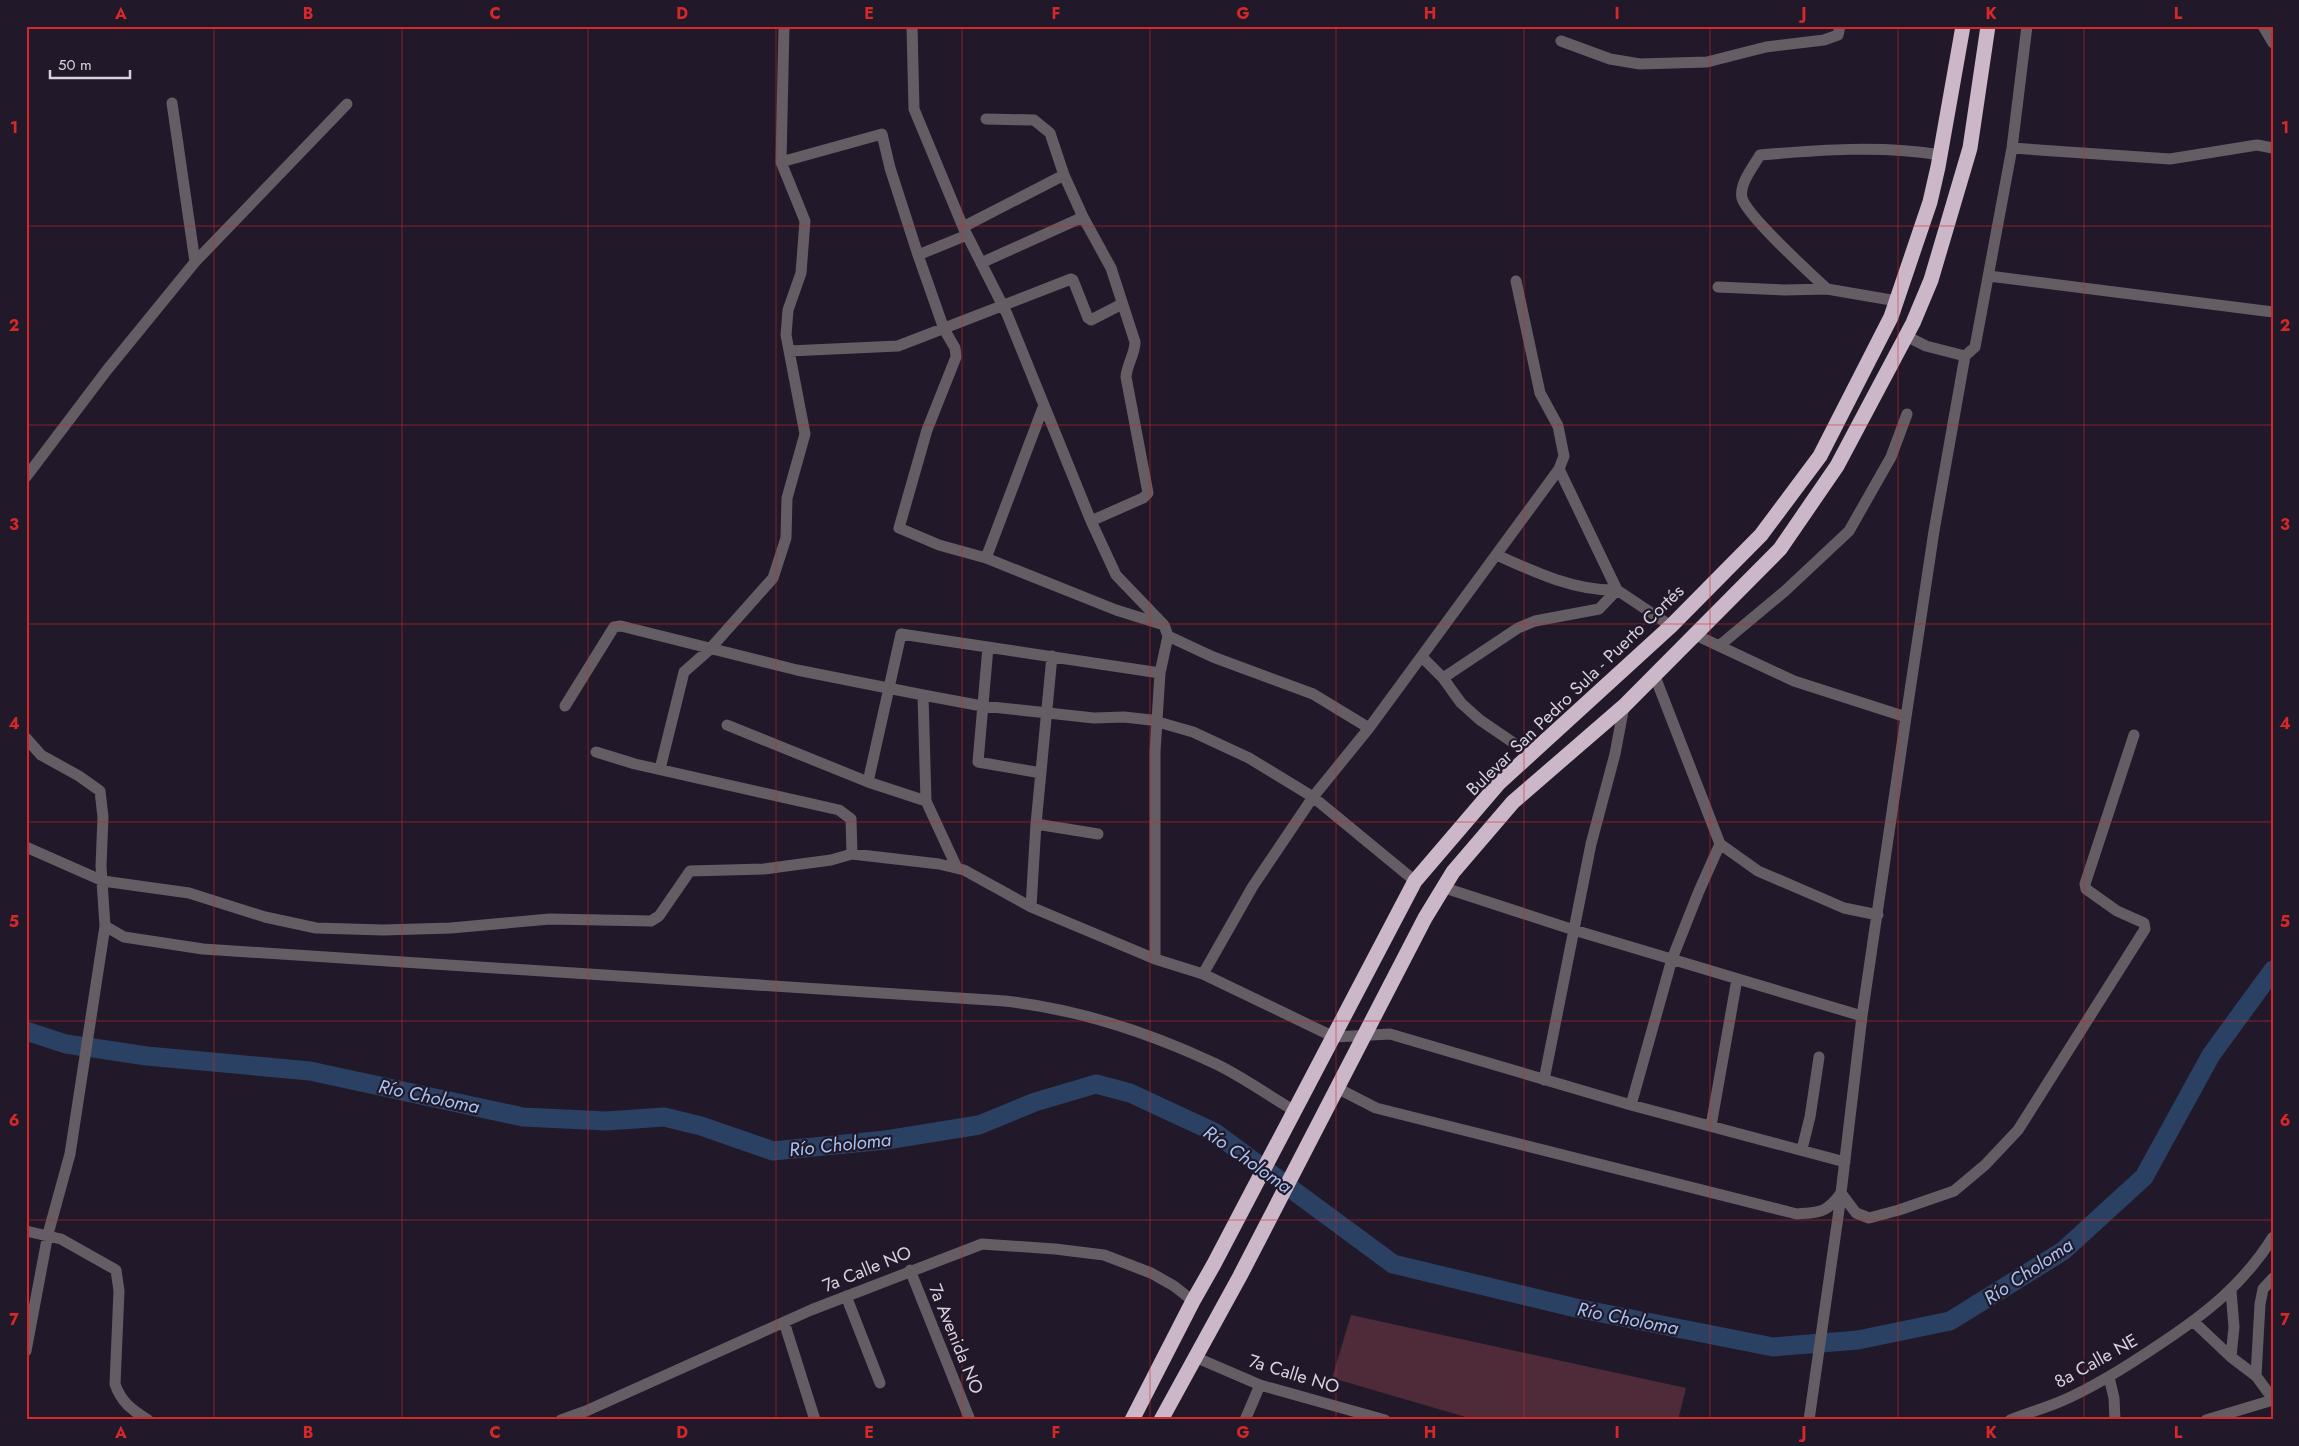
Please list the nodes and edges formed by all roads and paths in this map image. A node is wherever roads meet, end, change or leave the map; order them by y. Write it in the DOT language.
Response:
graph roads {
  1 [pos="784,26"];
  2 [pos="912,26"];
  3 [pos="1840,26"];
  4 [pos="1963,26"];
  5 [pos="1988,26"];
  6 [pos="2026,26"];
  7 [pos="2263,26"];
  8 [pos="1561,41"];
  9 [pos="2273,43"];
  10 [pos="172,103"];
  11 [pos="347,104"];
  12 [pos="986,118"];
  13 [pos="2012,148"];
  14 [pos="2273,148"];
  15 [pos="1941,155"];
  16 [pos="781,162"];
  17 [pos="1064,175"];
  18 [pos="1083,217"];
  19 [pos="965,231"];
  20 [pos="918,255"];
  21 [pos="196,262"];
  22 [pos="982,264"];
  23 [pos="1989,276"];
  24 [pos="1516,281"];
  25 [pos="1718,287"];
  26 [pos="1827,289"];
  27 [pos="1897,301"];
  28 [pos="1122,304"];
  29 [pos="1003,306"];
  30 [pos="2273,312"];
  31 [pos="944,329"];
  32 [pos="1906,336"];
  33 [pos="789,351"];
  34 [pos="1965,356"];
  35 [pos="1044,404"];
  36 [pos="1907,414"];
  37 [pos="1559,469"];
  38 [pos="26,476"];
  39 [pos="1091,521"];
  40 [pos="1497,555"];
  41 [pos="986,558"];
  42 [pos="1617,590"];
  43 [pos="1671,626"];
  44 [pos="1166,630"];
  45 [pos="1696,635"];
  46 [pos="1719,646"];
  47 [pos="988,647"];
  48 [pos="709,650"];
  49 [pos="1052,656"];
  50 [pos="1422,657"];
  51 [pos="1160,674"];
  52 [pos="1654,674"];
  53 [pos="1443,678"];
  54 [pos="890,689"];
  55 [pos="923,695"];
  56 [pos="565,706"];
  57 [pos="982,706"];
  58 [pos="1624,706"];
  59 [pos="1048,713"];
  60 [pos="1906,716"];
  61 [pos="1157,722"];
  62 [pos="726,725"];
  63 [pos="1369,728"];
  64 [pos="2134,734"];
  65 [pos="26,738"];
  66 [pos="596,752"];
  67 [pos="1530,754"];
  68 [pos="660,769"];
  69 [pos="1041,773"];
  70 [pos="868,782"];
  71 [pos="1313,797"];
  72 [pos="926,801"];
  73 [pos="1036,824"];
  74 [pos="1098,834"];
  75 [pos="1720,844"];
  76 [pos="26,847"];
  77 [pos="852,854"];
  78 [pos="957,868"];
  79 [pos="103,880"];
  80 [pos="1415,881"];
  81 [pos="1445,888"];
  82 [pos="1031,907"];
  83 [pos="1878,915"];
  84 [pos="104,926"];
  85 [pos="1574,930"];
  86 [pos="1155,959"];
  87 [pos="1672,959"];
  88 [pos="1203,974"];
  89 [pos="1737,979"];
  90 [pos="1862,1016"];
  91 [pos="1364,1035"];
  92 [pos="1334,1036"];
  93 [pos="1819,1057"];
  94 [pos="1544,1080"];
  95 [pos="1337,1088"];
  96 [pos="1631,1105"];
  97 [pos="1292,1117"];
  98 [pos="1711,1126"];
  99 [pos="1802,1149"];
  100 [pos="1845,1162"];
  101 [pos="1841,1193"];
  102 [pos="26,1231"];
  103 [pos="48,1234"];
  104 [pos="2273,1237"];
  105 [pos="910,1270"];
  106 [pos="2273,1278"];
  107 [pos="2231,1291"];
  108 [pos="846,1296"];
  109 [pos="1192,1301"];
  110 [pos="784,1322"];
  111 [pos="2194,1322"];
  112 [pos="26,1351"];
  113 [pos="2230,1356"];
  114 [pos="1195,1357"];
  115 [pos="2256,1376"];
  116 [pos="2109,1377"];
  117 [pos="880,1383"];
  118 [pos="1260,1384"];
  119 [pos="2273,1399"];
  120 [pos="148,1420"];
  121 [pos="561,1420"];
  122 [pos="815,1420"];
  123 [pos="969,1420"];
  124 [pos="1132,1420"];
  125 [pos="1161,1420"];
  126 [pos="1245,1420"];
  127 [pos="1385,1420"];
  128 [pos="1809,1420"];
  129 [pos="2010,1420"];
  130 [pos="2115,1420"];
  131 [pos="2206,1420"];
  1 -- 16 [label="street"];
  2 -- 19 [label="street"];
  3 -- 8 [label="street"];
  4 -- 15 [label="highway, Bulevar San Pedro Sula - Puerto Cortés"];
  5 -- 32 [label="highway"];
  6 -- 13 [label="street"];
  7 -- 9 [label="street"];
  10 -- 21 [label="street"];
  11 -- 21 [label="street"];
  12 -- 17 [label="street"];
  13 -- 14 [label="street"];
  13 -- 23 [label="street"];
  15 -- 26 [label="street"];
  15 -- 27 [label="highway, Bulevar San Pedro Sula - Puerto Cortés"];
  16 -- 20 [label="street"];
  16 -- 33 [label="street"];
  17 -- 18 [label="street"];
  17 -- 19 [label="street"];
  18 -- 22 [label="street"];
  18 -- 28 [label="street"];
  19 -- 20 [label="street"];
  19 -- 22 [label="street"];
  20 -- 31 [label="street"];
  21 -- 38 [label="street"];
  22 -- 29 [label="street"];
  23 -- 30 [label="street"];
  23 -- 34 [label="street"];
  24 -- 37 [label="street"];
  25 -- 26 [label="street"];
  26 -- 27 [label="street"];
  27 -- 43 [label="highway, Bulevar San Pedro Sula - Puerto Cortés"];
  28 -- 29 [label="street"];
  28 -- 39 [label="street"];
  29 -- 31 [label="street"];
  29 -- 35 [label="street"];
  31 -- 33 [label="street"];
  31 -- 41 [label="street"];
  32 -- 34 [label="street"];
  32 -- 45 [label="highway"];
  33 -- 48 [label="street"];
  34 -- 60 [label="street"];
  35 -- 39 [label="street"];
  35 -- 41 [label="street"];
  36 -- 46 [label="street"];
  37 -- 40 [label="street"];
  37 -- 42 [label="street"];
  39 -- 44 [label="street"];
  40 -- 42 [label="street"];
  40 -- 50 [label="street"];
  41 -- 44 [label="street"];
  42 -- 43 [label="street"];
  42 -- 53 [label="street"];
  43 -- 67 [label="highway, Bulevar San Pedro Sula - Puerto Cortés"];
  44 -- 51 [label="street"];
  44 -- 63 [label="street"];
  45 -- 46 [label="street"];
  45 -- 52 [label="highway"];
  46 -- 60 [label="street"];
  47 -- 49 [label="street"];
  47 -- 54 [label="street"];
  47 -- 57 [label="street"];
  48 -- 54 [label="street"];
  48 -- 56 [label="street"];
  48 -- 68 [label="street"];
  49 -- 51 [label="street"];
  49 -- 59 [label="street"];
  50 -- 53 [label="street"];
  50 -- 63 [label="street"];
  51 -- 61 [label="street"];
  52 -- 58 [label="highway"];
  52 -- 75 [label="street"];
  53 -- 67 [label="street"];
  54 -- 55 [label="street"];
  54 -- 70 [label="street"];
  55 -- 57 [label="street"];
  55 -- 72 [label="street"];
  57 -- 59 [label="street"];
  57 -- 69 [label="street"];
  58 -- 81 [label="highway"];
  58 -- 85 [label="street"];
  59 -- 61 [label="street"];
  59 -- 69 [label="street"];
  60 -- 83 [label="street"];
  61 -- 71 [label="street"];
  61 -- 86 [label="street"];
  62 -- 70 [label="street"];
  63 -- 71 [label="street"];
  64 -- 101 [label="street"];
  65 -- 79 [label="street"];
  66 -- 68 [label="street"];
  67 -- 80 [label="highway, Bulevar San Pedro Sula - Puerto Cortés"];
  68 -- 77 [label="street"];
  69 -- 73 [label="street"];
  70 -- 72 [label="street"];
  71 -- 80 [label="street"];
  71 -- 88 [label="street"];
  72 -- 78 [label="street"];
  73 -- 74 [label="street"];
  73 -- 82 [label="street"];
  75 -- 83 [label="street"];
  75 -- 87 [label="street"];
  76 -- 79 [label="street"];
  77 -- 78 [label="street"];
  77 -- 79 [label="street"];
  78 -- 82 [label="street"];
  79 -- 84 [label="street"];
  80 -- 92 [label="highway, Bulevar San Pedro Sula - Puerto Cortés"];
  81 -- 85 [label="street"];
  81 -- 91 [label="highway"];
  82 -- 86 [label="street"];
  83 -- 90 [label="street"];
  84 -- 97 [label="street"];
  84 -- 103 [label="street"];
  85 -- 87 [label="street"];
  85 -- 94 [label="street"];
  86 -- 88 [label="street"];
  87 -- 89 [label="street"];
  87 -- 96 [label="street"];
  88 -- 92 [label="street"];
  89 -- 90 [label="street"];
  89 -- 98 [label="street"];
  90 -- 100 [label="street"];
  91 -- 92 [label="street"];
  91 -- 94 [label="street"];
  91 -- 95 [label="highway"];
  92 -- 97 [label="highway, Bulevar San Pedro Sula - Puerto Cortés"];
  93 -- 99 [label="street"];
  94 -- 96 [label="street"];
  95 -- 101 [label="street"];
  95 -- 114 [label="highway"];
  96 -- 98 [label="street"];
  97 -- 109 [label="highway, Bulevar San Pedro Sula - Puerto Cortés"];
  98 -- 99 [label="street"];
  99 -- 100 [label="street"];
  100 -- 101 [label="street"];
  101 -- 128 [label="street"];
  102 -- 103 [label="street"];
  103 -- 112 [label="street"];
  103 -- 120 [label="street"];
  104 -- 107 [label="street, 8a Calle NE"];
  105 -- 108 [label="street, 7a Calle NO"];
  105 -- 109 [label="street, 7a Calle NO"];
  105 -- 123 [label="street, 7a Avenida NO"];
  106 -- 115 [label="street"];
  107 -- 111 [label="street, 8a Calle NE"];
  107 -- 113 [label="street"];
  108 -- 110 [label="street, 7a Calle NO"];
  108 -- 117 [label="street"];
  109 -- 124 [label="highway, Bulevar San Pedro Sula - Puerto Cortés"];
  110 -- 121 [label="street, 7a Calle NO"];
  110 -- 122 [label="street"];
  111 -- 113 [label="street"];
  111 -- 116 [label="street, 8a Calle NE"];
  113 -- 115 [label="street"];
  114 -- 118 [label="street, 7a Calle NO"];
  114 -- 125 [label="highway"];
  115 -- 119 [label="street"];
  116 -- 129 [label="street, 8a Calle NE"];
  116 -- 130 [label="street"];
  118 -- 126 [label="street"];
  118 -- 127 [label="street, 7a Calle NO"];
  119 -- 131 [label="street"];
}
